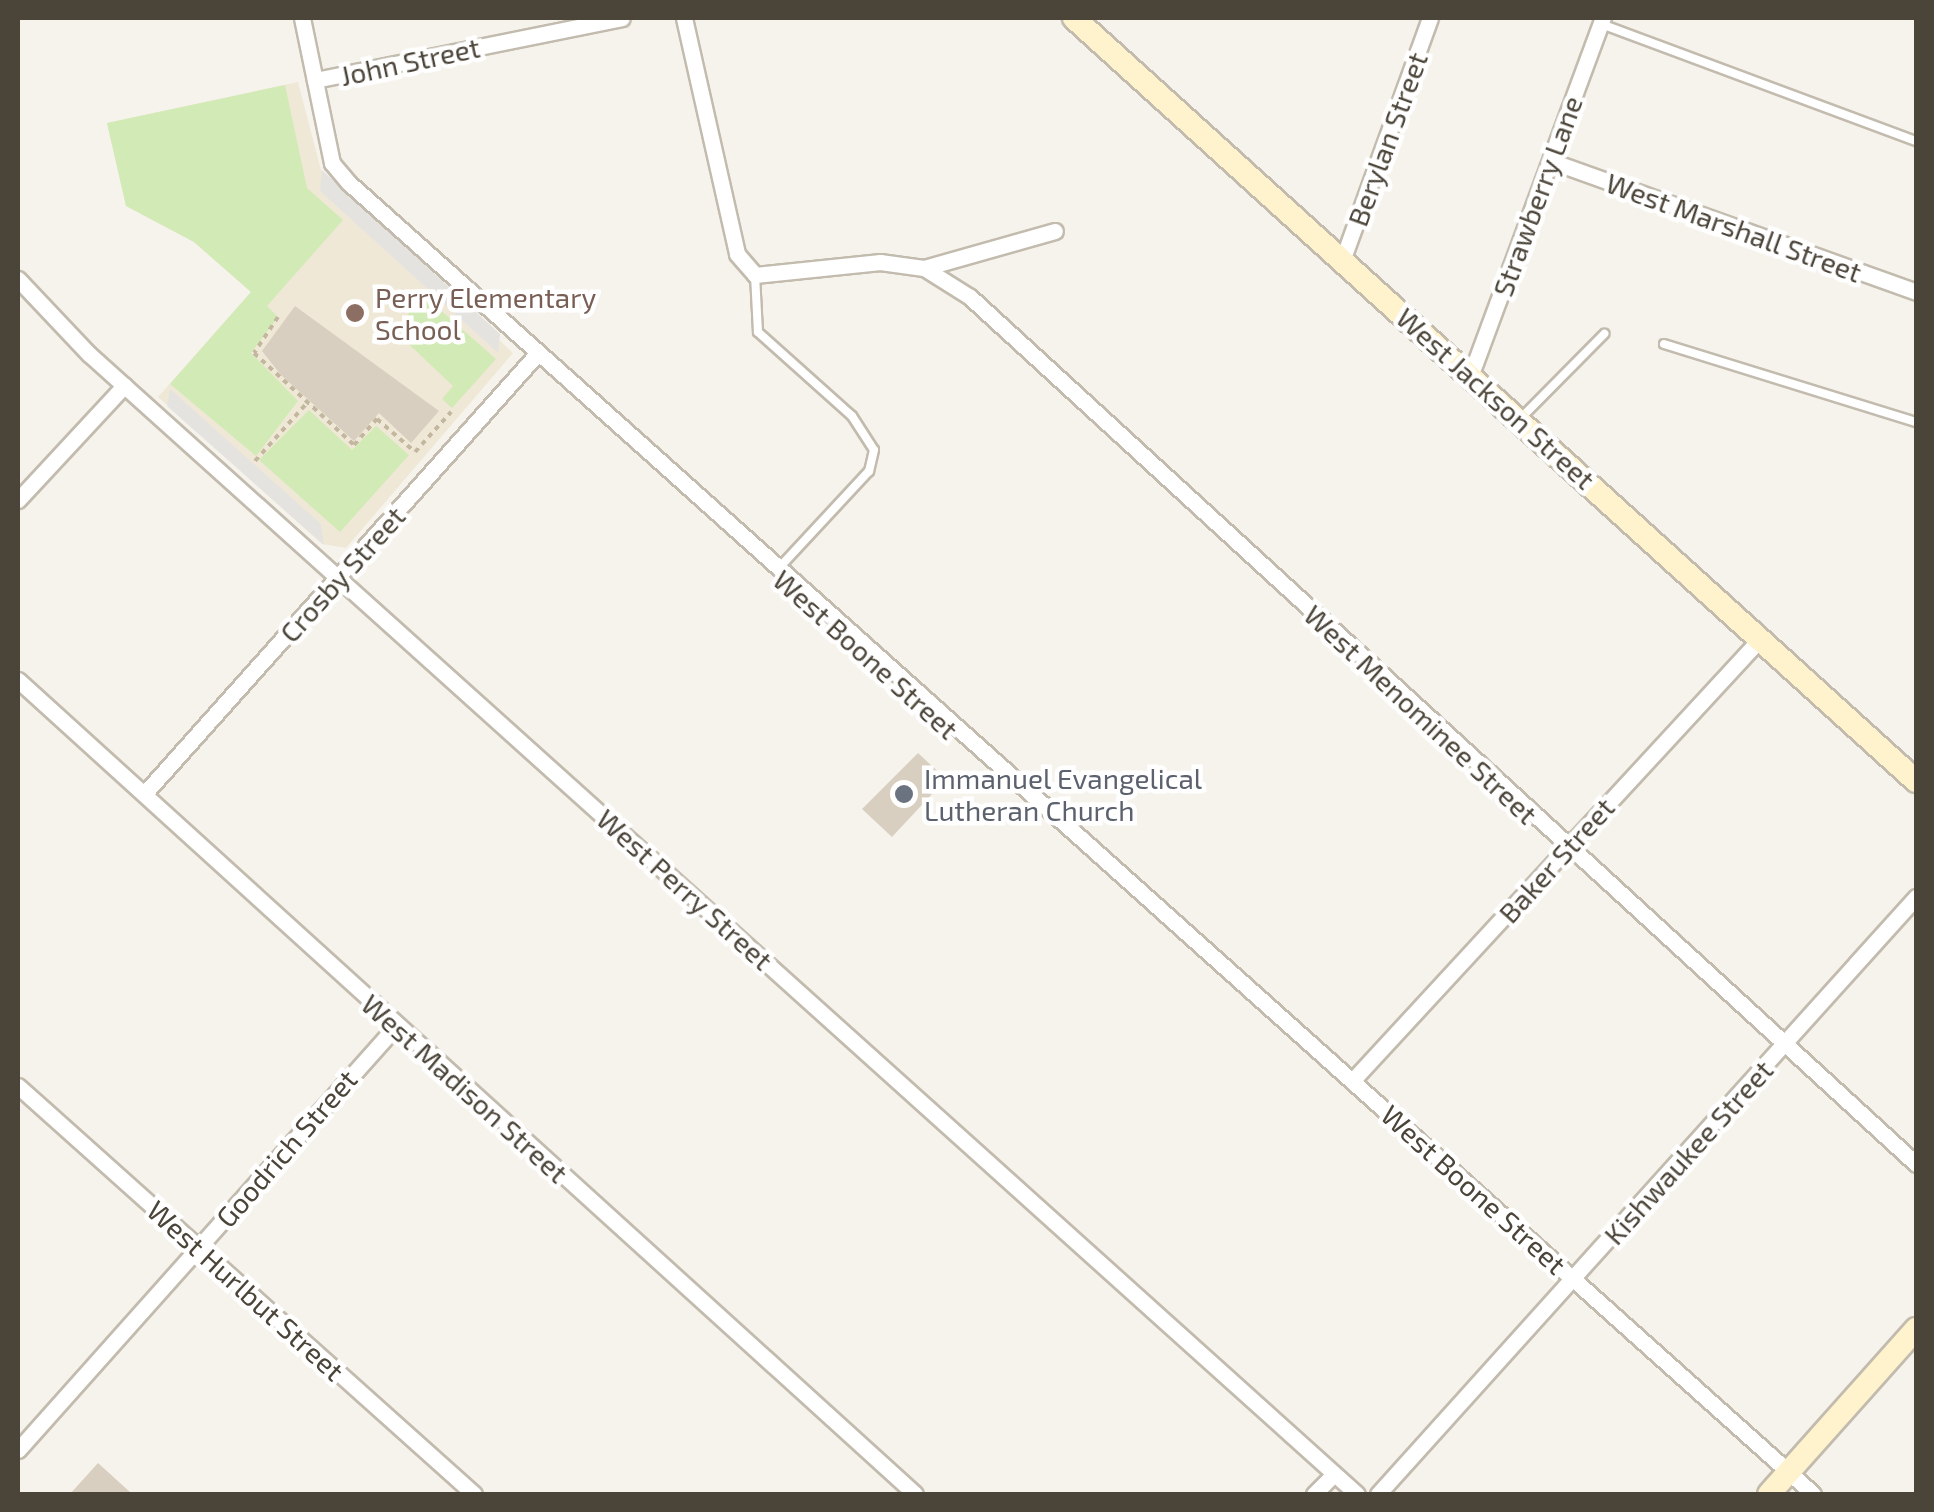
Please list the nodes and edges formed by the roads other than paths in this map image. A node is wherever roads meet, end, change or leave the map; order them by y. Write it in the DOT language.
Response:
graph roads {
  1 [pos="302,18"];
  2 [pos="622,18"];
  3 [pos="684,18"];
  4 [pos="1074,18"];
  5 [pos="1430,18"];
  6 [pos="1602,21"];
  7 [pos="315,80"];
  8 [pos="1916,141"];
  9 [pos="1551,162"];
  10 [pos="1055,231"];
  11 [pos="1342,261"];
  12 [pos="924,268"];
  13 [pos="754,275"];
  14 [pos="18,280"];
  15 [pos="1916,292"];
  16 [pos="1604,334"];
  17 [pos="1664,344"];
  18 [pos="536,354"];
  19 [pos="1471,374"];
  20 [pos="124,386"];
  21 [pos="1520,419"];
  22 [pos="1916,422"];
  23 [pos="18,500"];
  24 [pos="774,573"];
  25 [pos="340,576"];
  26 [pos="1760,639"];
  27 [pos="18,680"];
  28 [pos="1916,781"];
  29 [pos="146,793"];
  30 [pos="1568,849"];
  31 [pos="1916,897"];
  32 [pos="396,1026"];
  33 [pos="1784,1045"];
  34 [pos="1352,1081"];
  35 [pos="18,1086"];
  36 [pos="1916,1164"];
  37 [pos="198,1248"];
  38 [pos="1574,1278"];
  39 [pos="1916,1329"];
  40 [pos="18,1450"];
  41 [pos="1789,1473"];
  42 [pos="1334,1474"];
  43 [pos="474,1494"];
  44 [pos="914,1494"];
  45 [pos="1314,1494"];
  46 [pos="1357,1494"];
  47 [pos="1378,1494"];
  48 [pos="1769,1494"];
  49 [pos="1813,1494"];
  1 -- 7 [label="street, West Boone Street"];
  2 -- 7 [label="street, John Street"];
  3 -- 13 [label="street"];
  4 -- 11 [label="street, West Jackson Street"];
  5 -- 11 [label="street, Berylan Street"];
  6 -- 8 [label="lane"];
  6 -- 9 [label="street, Strawberry Lane"];
  7 -- 18 [label="street, West Boone Street"];
  9 -- 15 [label="street, West Marshall Street"];
  9 -- 19 [label="street, Strawberry Lane"];
  10 -- 12 [label="street"];
  11 -- 19 [label="street, West Jackson Street"];
  12 -- 13 [label="street"];
  12 -- 30 [label="street, West Menominee Street"];
  13 -- 24 [label="lane"];
  14 -- 20 [label="street, West Perry Street"];
  16 -- 21 [label="lane"];
  17 -- 22 [label="lane"];
  18 -- 24 [label="street, West Boone Street"];
  18 -- 25 [label="street, Crosby Street"];
  19 -- 21 [label="street, West Jackson Street"];
  20 -- 23 [label="street"];
  20 -- 25 [label="street, West Perry Street"];
  21 -- 26 [label="street, West Jackson Street"];
  24 -- 34 [label="street, West Boone Street"];
  25 -- 29 [label="street, Crosby Street"];
  25 -- 42 [label="street, West Perry Street"];
  26 -- 28 [label="street, West Jackson Street"];
  26 -- 30 [label="street, Baker Street"];
  27 -- 29 [label="street, West Madison Street"];
  29 -- 32 [label="street, West Madison Street"];
  30 -- 33 [label="street, West Menominee Street"];
  30 -- 34 [label="street, Baker Street"];
  31 -- 33 [label="street, Kishwaukee Street"];
  32 -- 37 [label="street, Goodrich Street"];
  32 -- 44 [label="street, West Madison Street"];
  33 -- 36 [label="street, West Menominee Street"];
  33 -- 38 [label="street, Kishwaukee Street"];
  34 -- 38 [label="street, West Boone Street"];
  35 -- 37 [label="street, West Hurlbut Street"];
  37 -- 40 [label="street, Goodrich Street"];
  37 -- 43 [label="street, West Hurlbut Street"];
  38 -- 41 [label="street, West Boone Street"];
  38 -- 47 [label="street, Kishwaukee Street"];
  39 -- 41 [label="street"];
  41 -- 48 [label="street"];
  41 -- 49 [label="street, West Boone Street"];
  42 -- 45 [label="street"];
  42 -- 46 [label="street, West Perry Street"];
}
